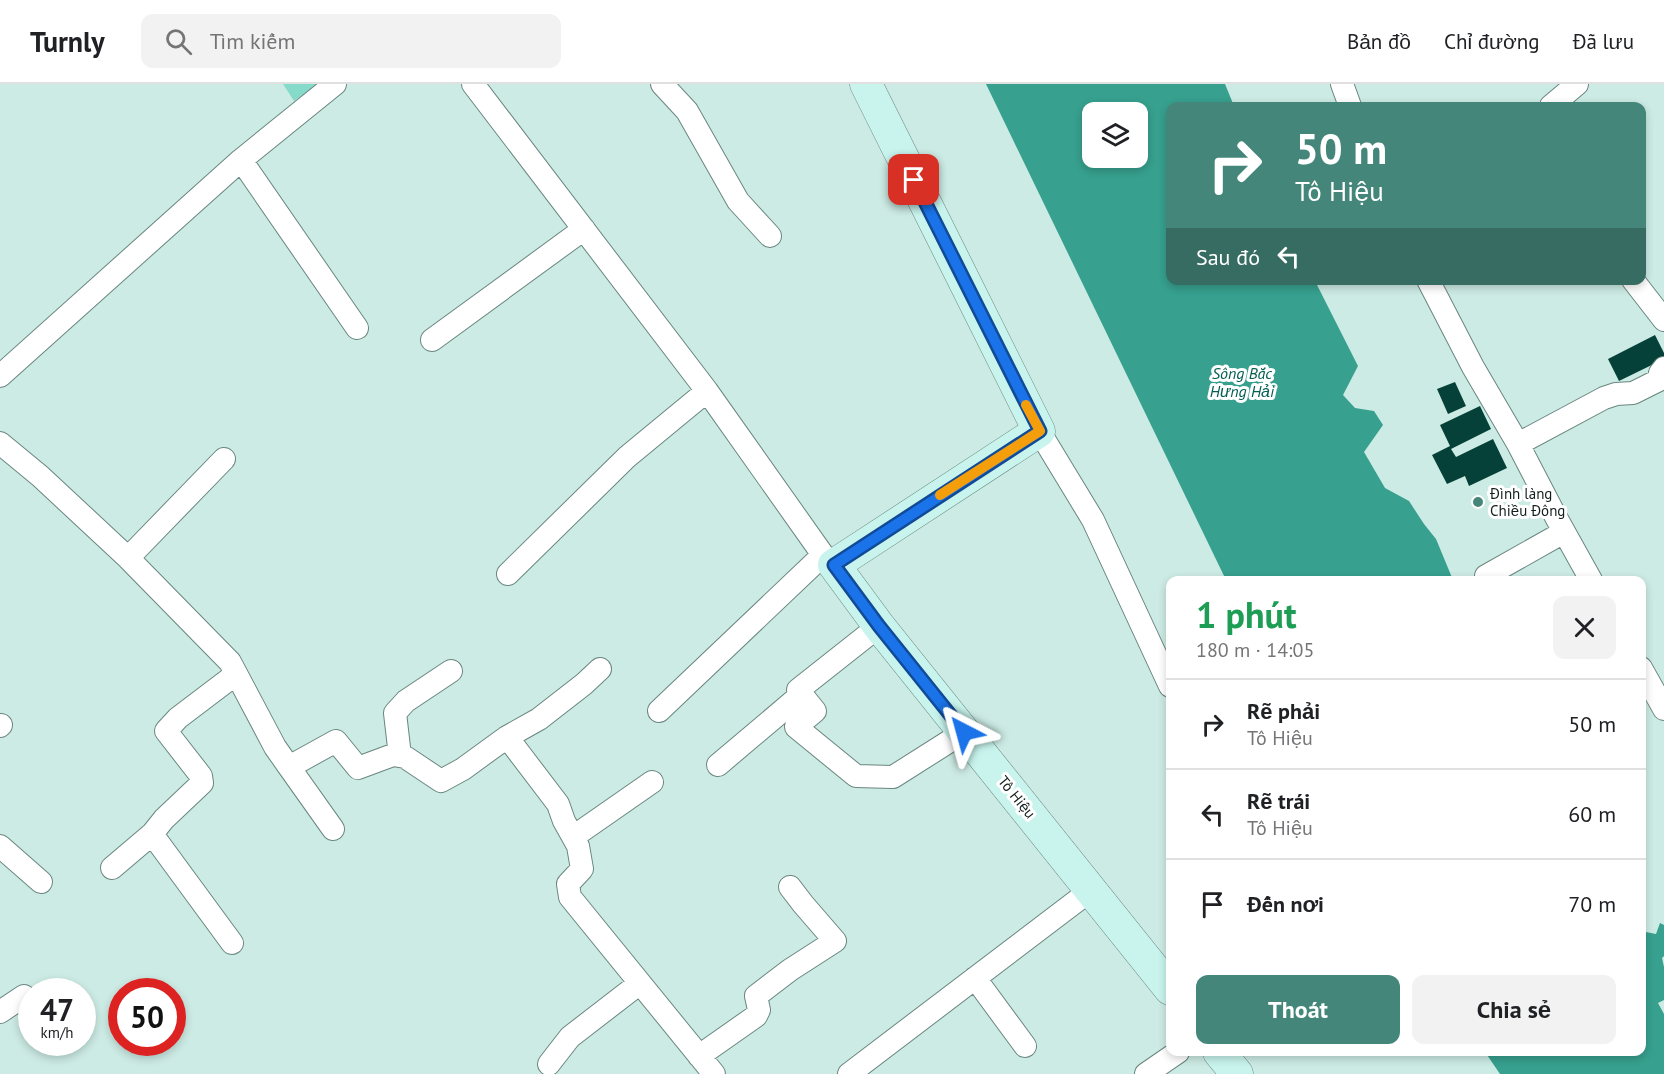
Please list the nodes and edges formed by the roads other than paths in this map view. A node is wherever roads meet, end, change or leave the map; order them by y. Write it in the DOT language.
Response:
graph roads {
  1 [pos="335,84"];
  2 [pos="473,84"];
  3 [pos="662,84"];
  4 [pos="866,84"];
  5 [pos="1342,84"];
  6 [pos="1577,84"];
  7 [pos="1349,102"];
  8 [pos="1556,102"];
  9 [pos="241,160"];
  10 [pos="584,229"];
  11 [pos="770,236"];
  12 [pos="1431,285"];
  13 [pos="1637,285"];
  14 [pos="1664,320"];
  15 [pos="357,328"];
  16 [pos="432,340"];
  17 [pos="0,376"];
  18 [pos="1662,379"];
  19 [pos="707,391"];
  20 [pos="1040,431"];
  21 [pos="0,443"];
  22 [pos="1518,444"];
  23 [pos="224,459"];
  24 [pos="1564,532"];
  25 [pos="128,558"];
  26 [pos="829,560"];
  27 [pos="508,574"];
  28 [pos="1486,576"];
  29 [pos="1589,576"];
  30 [pos="879,626"];
  31 [pos="600,669"];
  32 [pos="451,671"];
  33 [pos="236,674"];
  34 [pos="1166,677"];
  35 [pos="1646,677"];
  36 [pos="802,694"];
  37 [pos="1664,709"];
  38 [pos="659,711"];
  39 [pos="964,732"];
  40 [pos="507,737"];
  41 [pos="400,756"];
  42 [pos="718,765"];
  43 [pos="289,767"];
  44 [pos="652,782"];
  45 [pos="333,829"];
  46 [pos="152,834"];
  47 [pos="573,837"];
  48 [pos="0,846"];
  49 [pos="112,868"];
  50 [pos="41,882"];
  51 [pos="790,887"];
  52 [pos="1091,890"];
  53 [pos="232,944"];
  54 [pos="975,978"];
  55 [pos="640,982"];
  56 [pos="1166,984"];
  57 [pos="18,1000"];
  58 [pos="0,1012"];
  59 [pos="1025,1046"];
  60 [pos="699,1056"];
  61 [pos="1172,1056"];
  62 [pos="1223,1056"];
  63 [pos="549,1064"];
  64 [pos="714,1074"];
  65 [pos="849,1074"];
  66 [pos="1146,1074"];
  67 [pos="1237,1074"];
  1 -- 9 [label="street"];
  2 -- 10 [label="street"];
  3 -- 11 [label="street"];
  4 -- 20 [label="main road"];
  5 -- 7 [label="street"];
  6 -- 8 [label="street"];
  9 -- 15 [label="street"];
  9 -- 17 [label="street"];
  10 -- 16 [label="street"];
  10 -- 19 [label="street"];
  12 -- 22 [label="street"];
  13 -- 14 [label="street"];
  18 -- 22 [label="street"];
  19 -- 26 [label="street"];
  19 -- 27 [label="street"];
  20 -- 26 [label="main road"];
  20 -- 34 [label="street"];
  21 -- 25 [label="street"];
  22 -- 24 [label="street"];
  23 -- 25 [label="street"];
  24 -- 28 [label="street"];
  24 -- 29 [label="street"];
  25 -- 33 [label="street"];
  26 -- 30 [label="main road, Tô Hiệu"];
  26 -- 38 [label="street"];
  30 -- 36 [label="street"];
  30 -- 39 [label="main road, Tô Hiệu"];
  31 -- 40 [label="street"];
  32 -- 41 [label="street"];
  33 -- 43 [label="street"];
  33 -- 46 [label="street"];
  35 -- 37 [label="street"];
  36 -- 39 [label="street"];
  36 -- 42 [label="street"];
  39 -- 52 [label="main road, Tô Hiệu"];
  40 -- 41 [label="street"];
  40 -- 47 [label="street"];
  41 -- 43 [label="street"];
  43 -- 45 [label="street"];
  44 -- 47 [label="street"];
  46 -- 49 [label="street"];
  46 -- 53 [label="street"];
  47 -- 55 [label="street"];
  48 -- 50 [label="street"];
  51 -- 60 [label="street"];
  52 -- 54 [label="street"];
  52 -- 56 [label="main road, Tô Hiệu"];
  54 -- 59 [label="street"];
  54 -- 65 [label="street"];
  55 -- 60 [label="street"];
  55 -- 63 [label="street"];
  57 -- 58 [label="street"];
  60 -- 64 [label="street"];
  61 -- 66 [label="street"];
  62 -- 67 [label="main road"];
}
